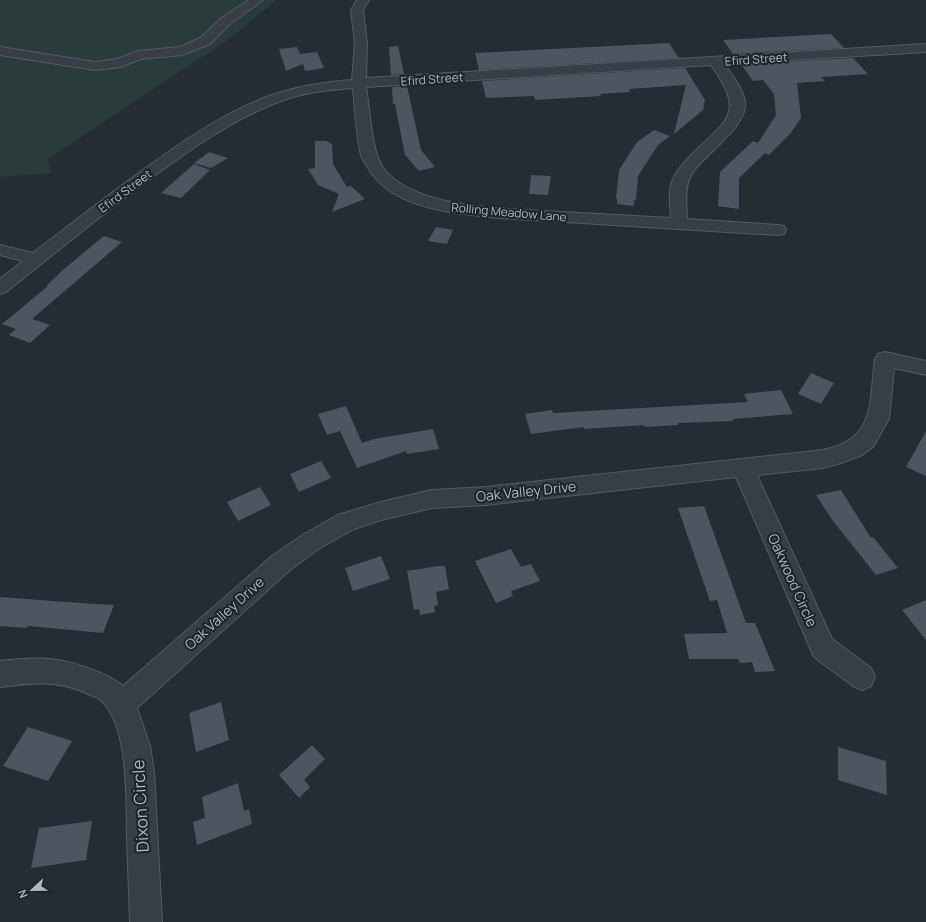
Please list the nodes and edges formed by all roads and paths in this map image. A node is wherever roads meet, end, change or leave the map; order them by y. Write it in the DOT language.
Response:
graph roads {
  1 [pos="257,0"];
  2 [pos="363,0"];
  3 [pos="926,48"];
  4 [pos="0,50"];
  5 [pos="715,61"];
  6 [pos="359,83"];
  7 [pos="679,224"];
  8 [pos="778,230"];
  9 [pos="0,250"];
  10 [pos="37,259"];
  11 [pos="0,288"];
  12 [pos="926,368"];
  13 [pos="743,468"];
  14 [pos="0,674"];
  15 [pos="862,677"];
  16 [pos="122,704"];
  17 [pos="146,922"];
  1 -- 4 [label="street"];
  2 -- 6 [label="street, Rolling Meadow Lane"];
  3 -- 5 [label="street, Efird Street"];
  5 -- 6 [label="street, Efird Street"];
  5 -- 7 [label="street"];
  6 -- 7 [label="street, Rolling Meadow Lane"];
  6 -- 10 [label="street, Efird Street"];
  7 -- 8 [label="street, Rolling Meadow Lane"];
  9 -- 10 [label="street"];
  10 -- 11 [label="street, Efird Street"];
  12 -- 13 [label="street, Oak Valley Drive"];
  13 -- 15 [label="street, Oakwood Circle"];
  13 -- 16 [label="street, Oak Valley Drive"];
  14 -- 16 [label="street, Dixon Circle"];
  16 -- 17 [label="street, Dixon Circle"];
}
